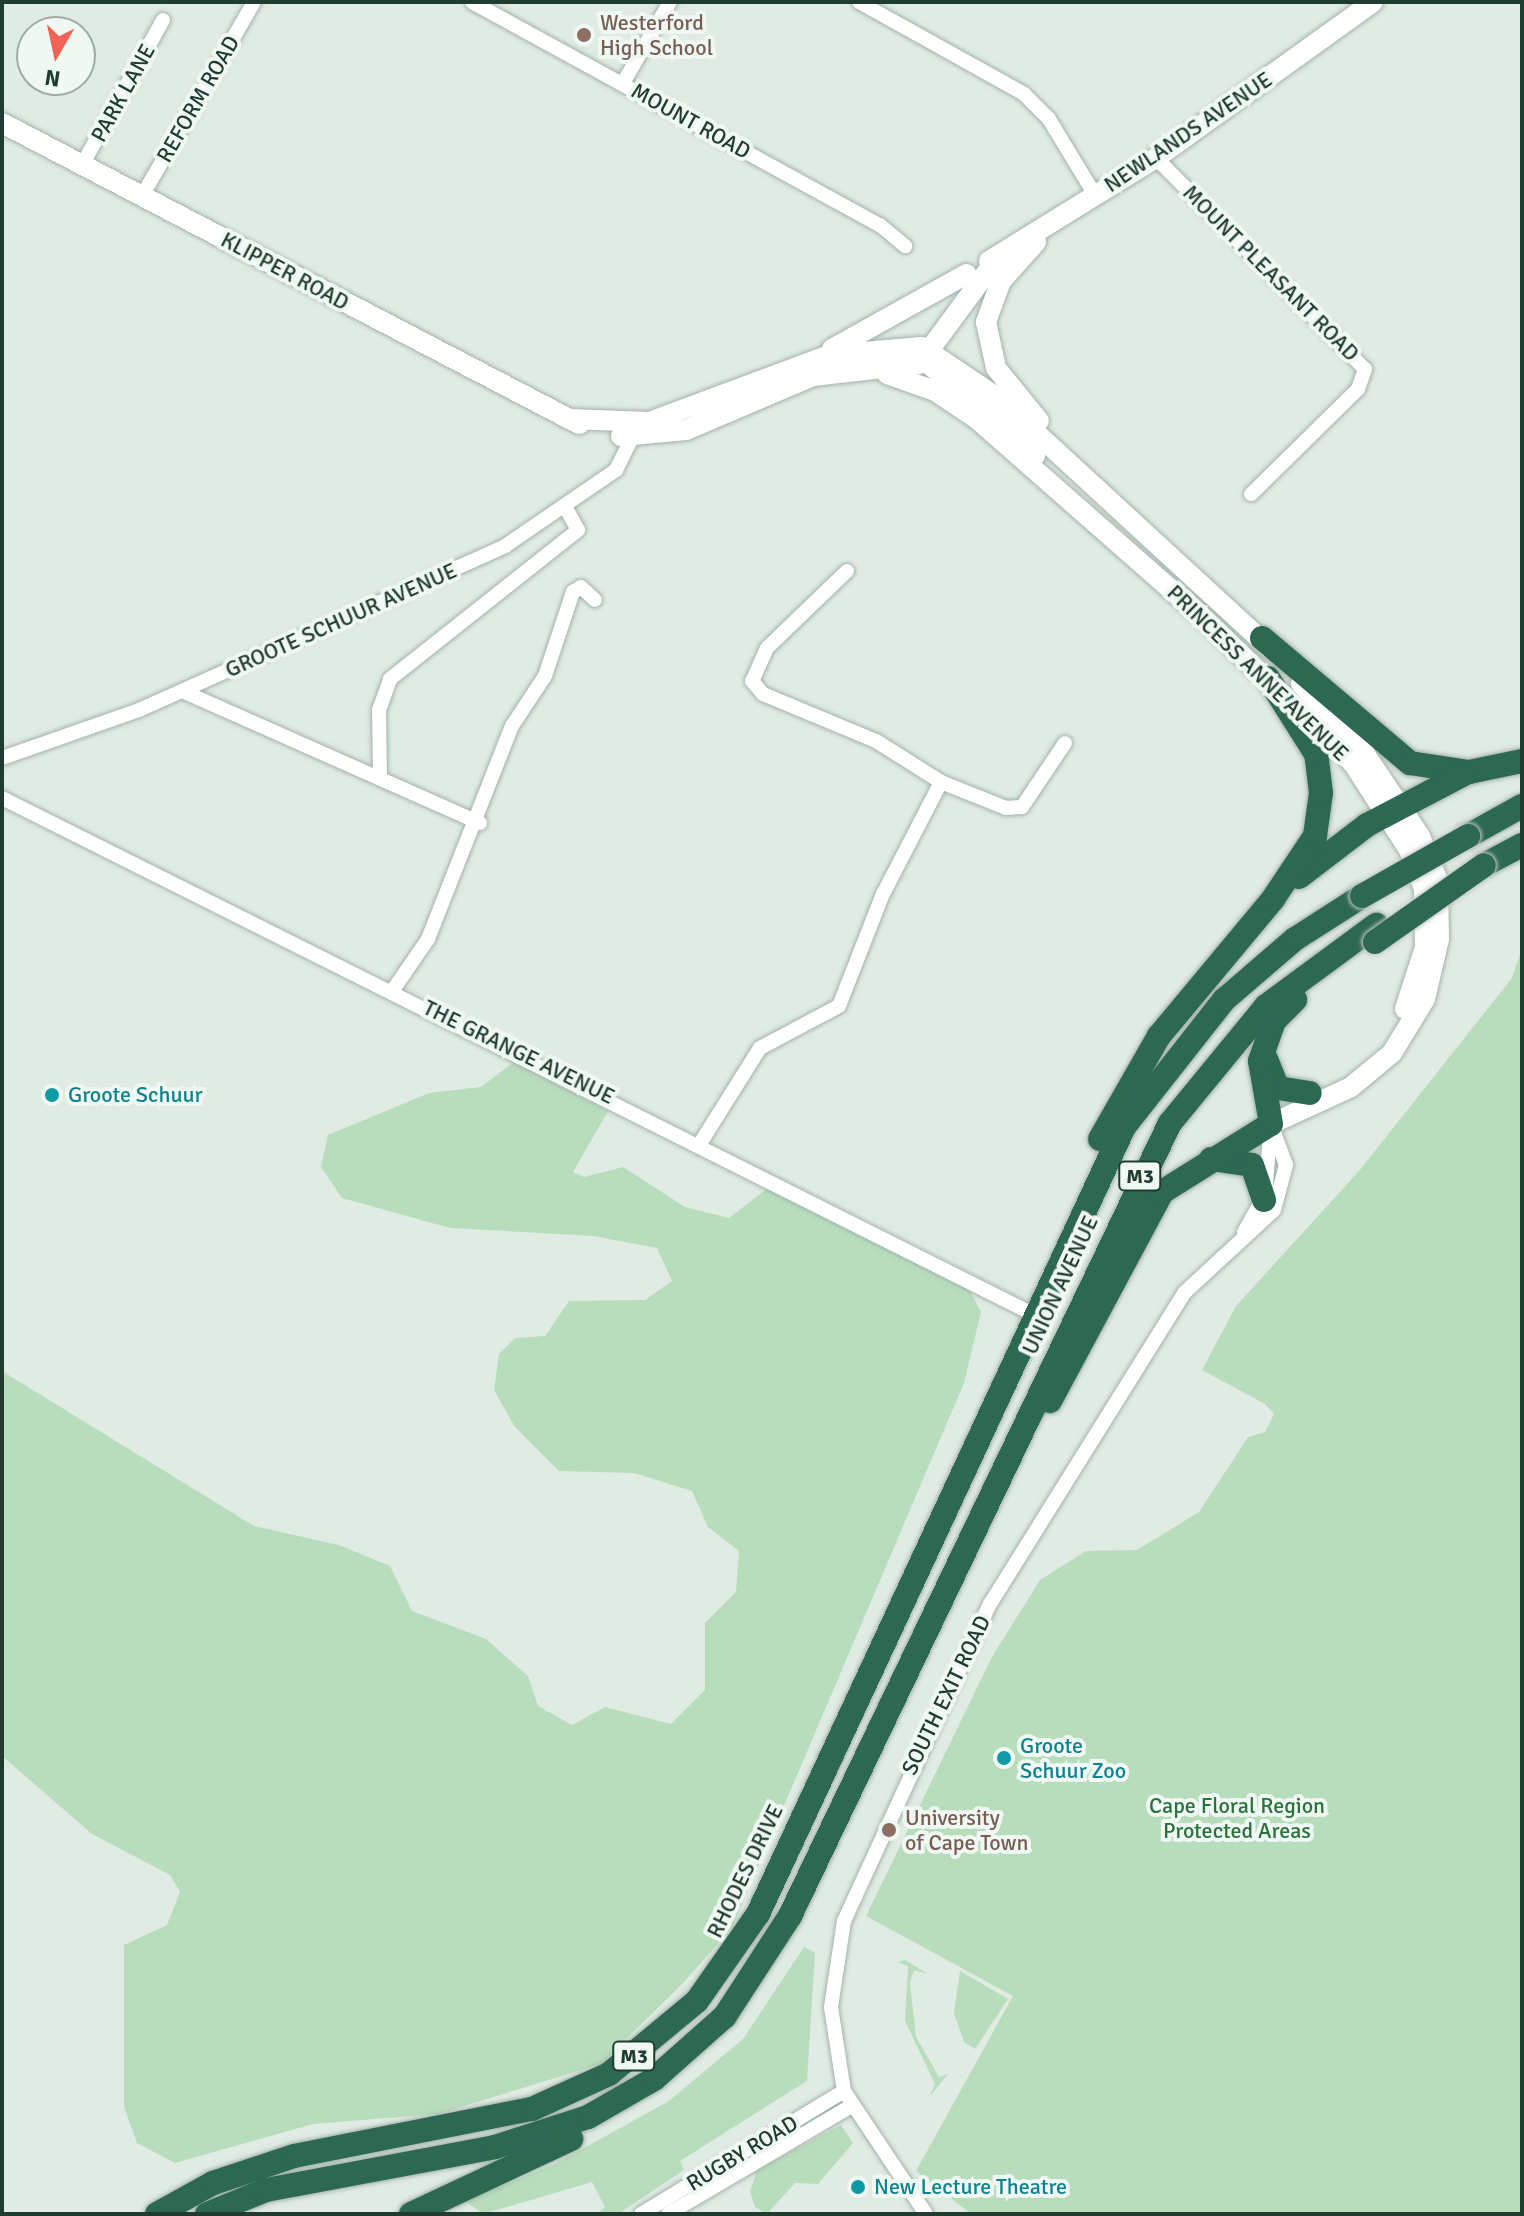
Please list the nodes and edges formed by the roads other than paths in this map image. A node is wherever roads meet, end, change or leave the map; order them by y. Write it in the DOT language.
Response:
graph roads {
  1 [pos="254,2"];
  2 [pos="472,2"];
  3 [pos="670,2"];
  4 [pos="859,2"];
  5 [pos="1373,2"];
  6 [pos="163,20"];
  7 [pos="623,83"];
  8 [pos="2,123"];
  9 [pos="1156,158"];
  10 [pos="82,165"];
  11 [pos="1095,195"];
  12 [pos="142,196"];
  13 [pos="1055,222"];
  14 [pos="905,246"];
  15 [pos="999,256"];
  16 [pos="967,274"];
  17 [pos="927,353"];
  18 [pos="811,361"];
  19 [pos="876,370"];
  20 [pos="637,431"];
  21 [pos="1064,459"];
  22 [pos="1251,494"];
  23 [pos="1072,502"];
  24 [pos="565,507"];
  25 [pos="847,571"];
  26 [pos="595,600"];
  27 [pos="1262,638"];
  28 [pos="1268,678"];
  29 [pos="182,691"];
  30 [pos="1065,743"];
  31 [pos="2,758"];
  32 [pos="1522,761"];
  33 [pos="1469,772"];
  34 [pos="380,778"];
  35 [pos="941,782"];
  36 [pos="2,798"];
  37 [pos="1522,806"];
  38 [pos="1395,811"];
  39 [pos="480,823"];
  40 [pos="1522,845"];
  41 [pos="1273,899"];
  42 [pos="1375,934"];
  43 [pos="393,990"];
  44 [pos="1264,1044"];
  45 [pos="1310,1093"];
  46 [pos="1271,1124"];
  47 [pos="701,1142"];
  48 [pos="1204,1160"];
  49 [pos="1264,1200"];
  50 [pos="1231,1248"];
  51 [pos="1035,1310"];
  52 [pos="991,1492"];
  53 [pos="790,1916"];
  54 [pos="844,2091"];
  55 [pos="851,2106"];
  56 [pos="157,2214"];
  57 [pos="207,2214"];
  58 [pos="411,2214"];
  59 [pos="641,2214"];
  60 [pos="668,2214"];
  61 [pos="926,2214"];
  1 -- 12 [label="street, REFORM ROAD"];
  2 -- 7 [label="street, MOUNT ROAD"];
  3 -- 7 [label="street"];
  4 -- 11 [label="street"];
  5 -- 9 [label="main road, NEWLANDS AVENUE"];
  6 -- 10 [label="street, PARK LANE"];
  7 -- 14 [label="street, MOUNT ROAD"];
  8 -- 10 [label="main road, KLIPPER ROAD"];
  9 -- 11 [label="main road, NEWLANDS AVENUE"];
  9 -- 22 [label="street, MOUNT PLEASANT ROAD"];
  10 -- 12 [label="main road, KLIPPER ROAD"];
  11 -- 13 [label="main road, NEWLANDS AVENUE"];
  12 -- 20 [label="main road, KLIPPER ROAD"];
  13 -- 15 [label="main road, NEWLANDS AVENUE"];
  13 -- 21 [label="main road"];
  15 -- 16 [label="main road, NEWLANDS AVENUE"];
  15 -- 17 [label="main road, NEWLANDS AVENUE"];
  16 -- 17 [label="main road, NEWLANDS AVENUE"];
  16 -- 18 [label="main road"];
  17 -- 18 [label="main road, KLIPPER ROAD"];
  17 -- 19 [label="main road, KLIPPER ROAD"];
  17 -- 21 [label="main road, PRINCESS ANNE AVENUE"];
  17 -- 23 [label="main road"];
  18 -- 20 [label="main road, KLIPPER ROAD"];
  19 -- 20 [label="main road, KLIPPER ROAD"];
  19 -- 23 [label="main road, PRINCESS ANNE AVENUE"];
  20 -- 24 [label="street, GROOTE SCHUUR AVENUE"];
  21 -- 27 [label="main road, PRINCESS ANNE AVENUE"];
  23 -- 28 [label="main road, PRINCESS ANNE AVENUE"];
  24 -- 29 [label="street, GROOTE SCHUUR AVENUE"];
  24 -- 34 [label="street"];
  25 -- 35 [label="street"];
  26 -- 39 [label="street"];
  27 -- 33 [label="highway"];
  27 -- 38 [label="main road, PRINCESS ANNE AVENUE"];
  28 -- 38 [label="main road, PRINCESS ANNE AVENUE"];
  28 -- 41 [label="highway"];
  29 -- 31 [label="street, GROOTE SCHUUR AVENUE"];
  29 -- 34 [label="street"];
  30 -- 35 [label="street"];
  32 -- 33 [label="highway"];
  33 -- 38 [label="highway"];
  34 -- 39 [label="street"];
  35 -- 47 [label="street"];
  36 -- 43 [label="street, THE GRANGE AVENUE"];
  37 -- 51 [label="highway, UNION AVENUE / M3, bridge"];
  38 -- 41 [label="highway"];
  38 -- 45 [label="main road, PRINCESS ANNE AVENUE"];
  38 -- 46 [label="main road, PRINCESS ANNE AVENUE"];
  39 -- 43 [label="street"];
  40 -- 42 [label="highway, UNION AVENUE / M3, bridge"];
  41 -- 51 [label="highway"];
  42 -- 44 [label="highway"];
  42 -- 52 [label="highway, UNION AVENUE / M3"];
  43 -- 47 [label="street, THE GRANGE AVENUE"];
  44 -- 45 [label="highway"];
  44 -- 46 [label="highway"];
  45 -- 46 [label="main road, PRINCESS ANNE AVENUE"];
  46 -- 48 [label="highway"];
  46 -- 49 [label="street"];
  46 -- 50 [label="street"];
  47 -- 51 [label="street, THE GRANGE AVENUE"];
  48 -- 49 [label="highway"];
  48 -- 52 [label="highway"];
  49 -- 50 [label="street"];
  50 -- 54 [label="street, SOUTH EXIT ROAD"];
  51 -- 56 [label="highway, RHODES DRIVE / M3"];
  52 -- 53 [label="highway, M3"];
  53 -- 57 [label="highway, M3"];
  53 -- 58 [label="highway"];
  54 -- 55 [label="street, SOUTH EXIT ROAD"];
  54 -- 59 [label="street, RUGBY ROAD"];
  55 -- 60 [label="street, RUGBY ROAD"];
  55 -- 61 [label="street, SOUTH EXIT ROAD"];
}
